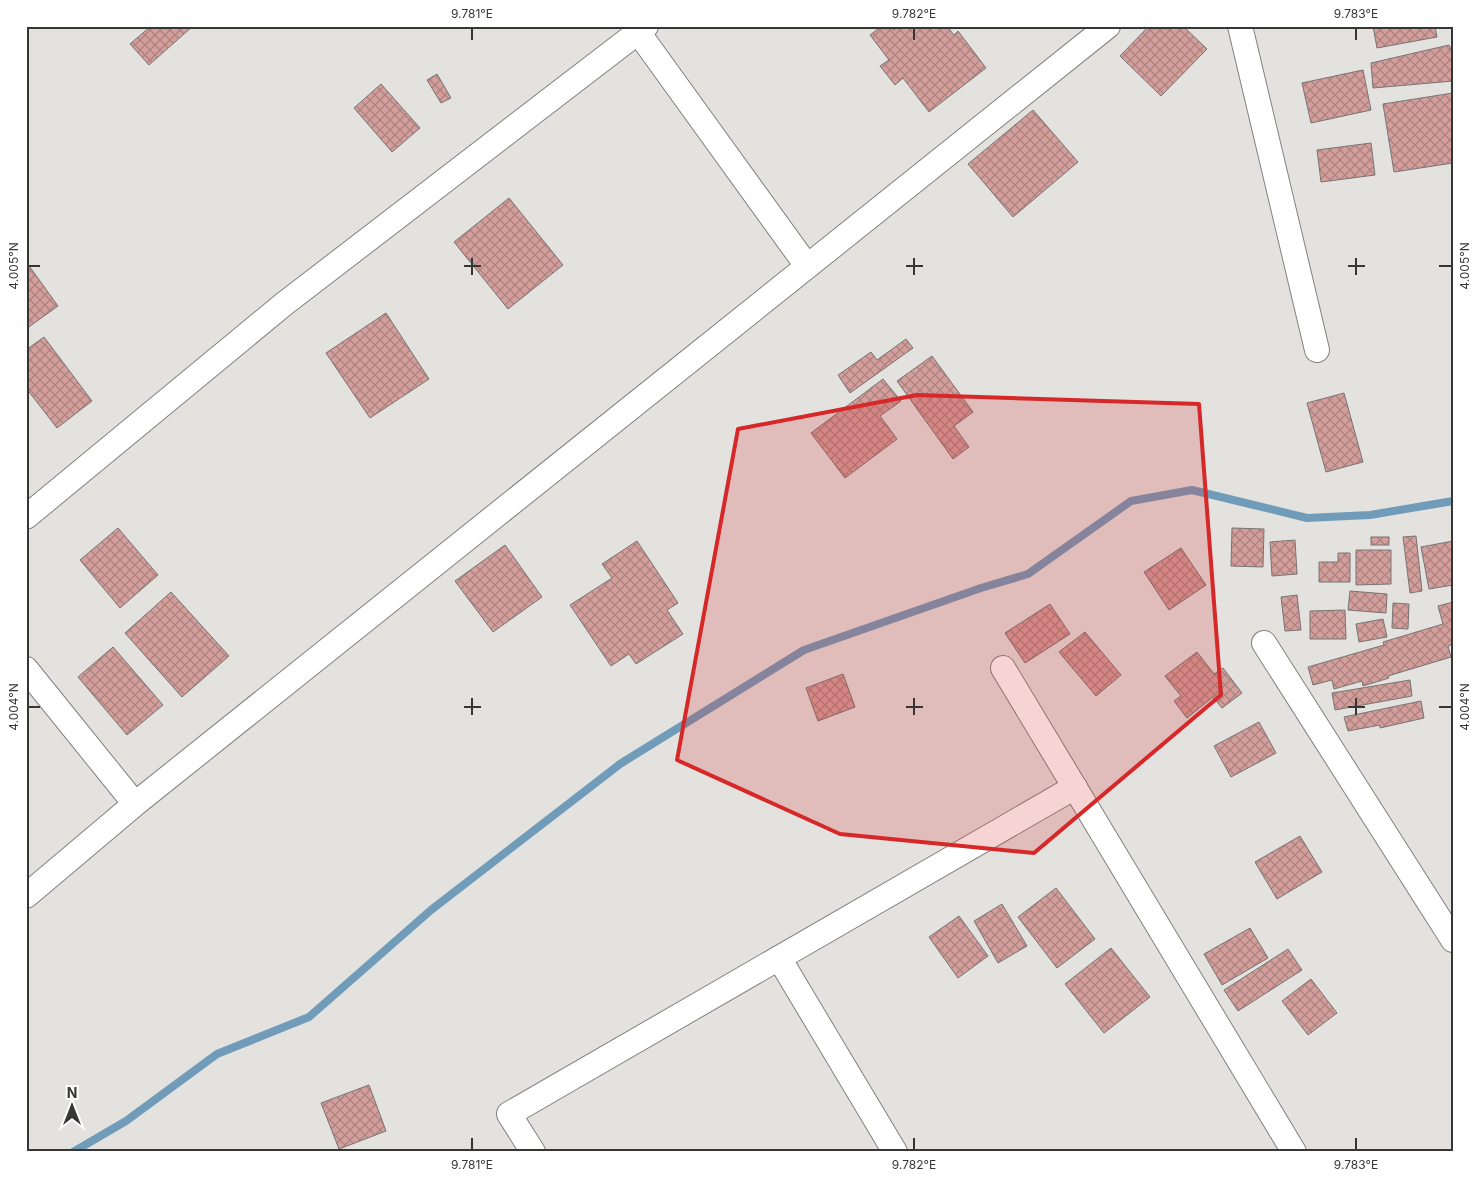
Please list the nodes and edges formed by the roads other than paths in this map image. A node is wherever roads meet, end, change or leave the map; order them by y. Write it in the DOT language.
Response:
graph roads {
  1 [pos="1108,26"];
  2 [pos="1240,26"];
  3 [pos="642,29"];
  4 [pos="807,266"];
  5 [pos="1317,350"];
  6 [pos="26,517"];
  7 [pos="1264,643"];
  8 [pos="1003,668"];
  9 [pos="26,669"];
  10 [pos="1075,787"];
  11 [pos="135,804"];
  12 [pos="26,896"];
  13 [pos="1453,940"];
  14 [pos="779,958"];
  15 [pos="533,1152"];
  16 [pos="895,1152"];
  17 [pos="1294,1152"];
  1 -- 4 [label="street"];
  2 -- 5 [label="street"];
  3 -- 4 [label="street"];
  3 -- 6 [label="street"];
  4 -- 11 [label="street"];
  7 -- 13 [label="street"];
  8 -- 10 [label="street"];
  9 -- 11 [label="street"];
  10 -- 14 [label="street"];
  10 -- 17 [label="street"];
  11 -- 12 [label="street"];
  14 -- 15 [label="street"];
  14 -- 16 [label="street"];
}
